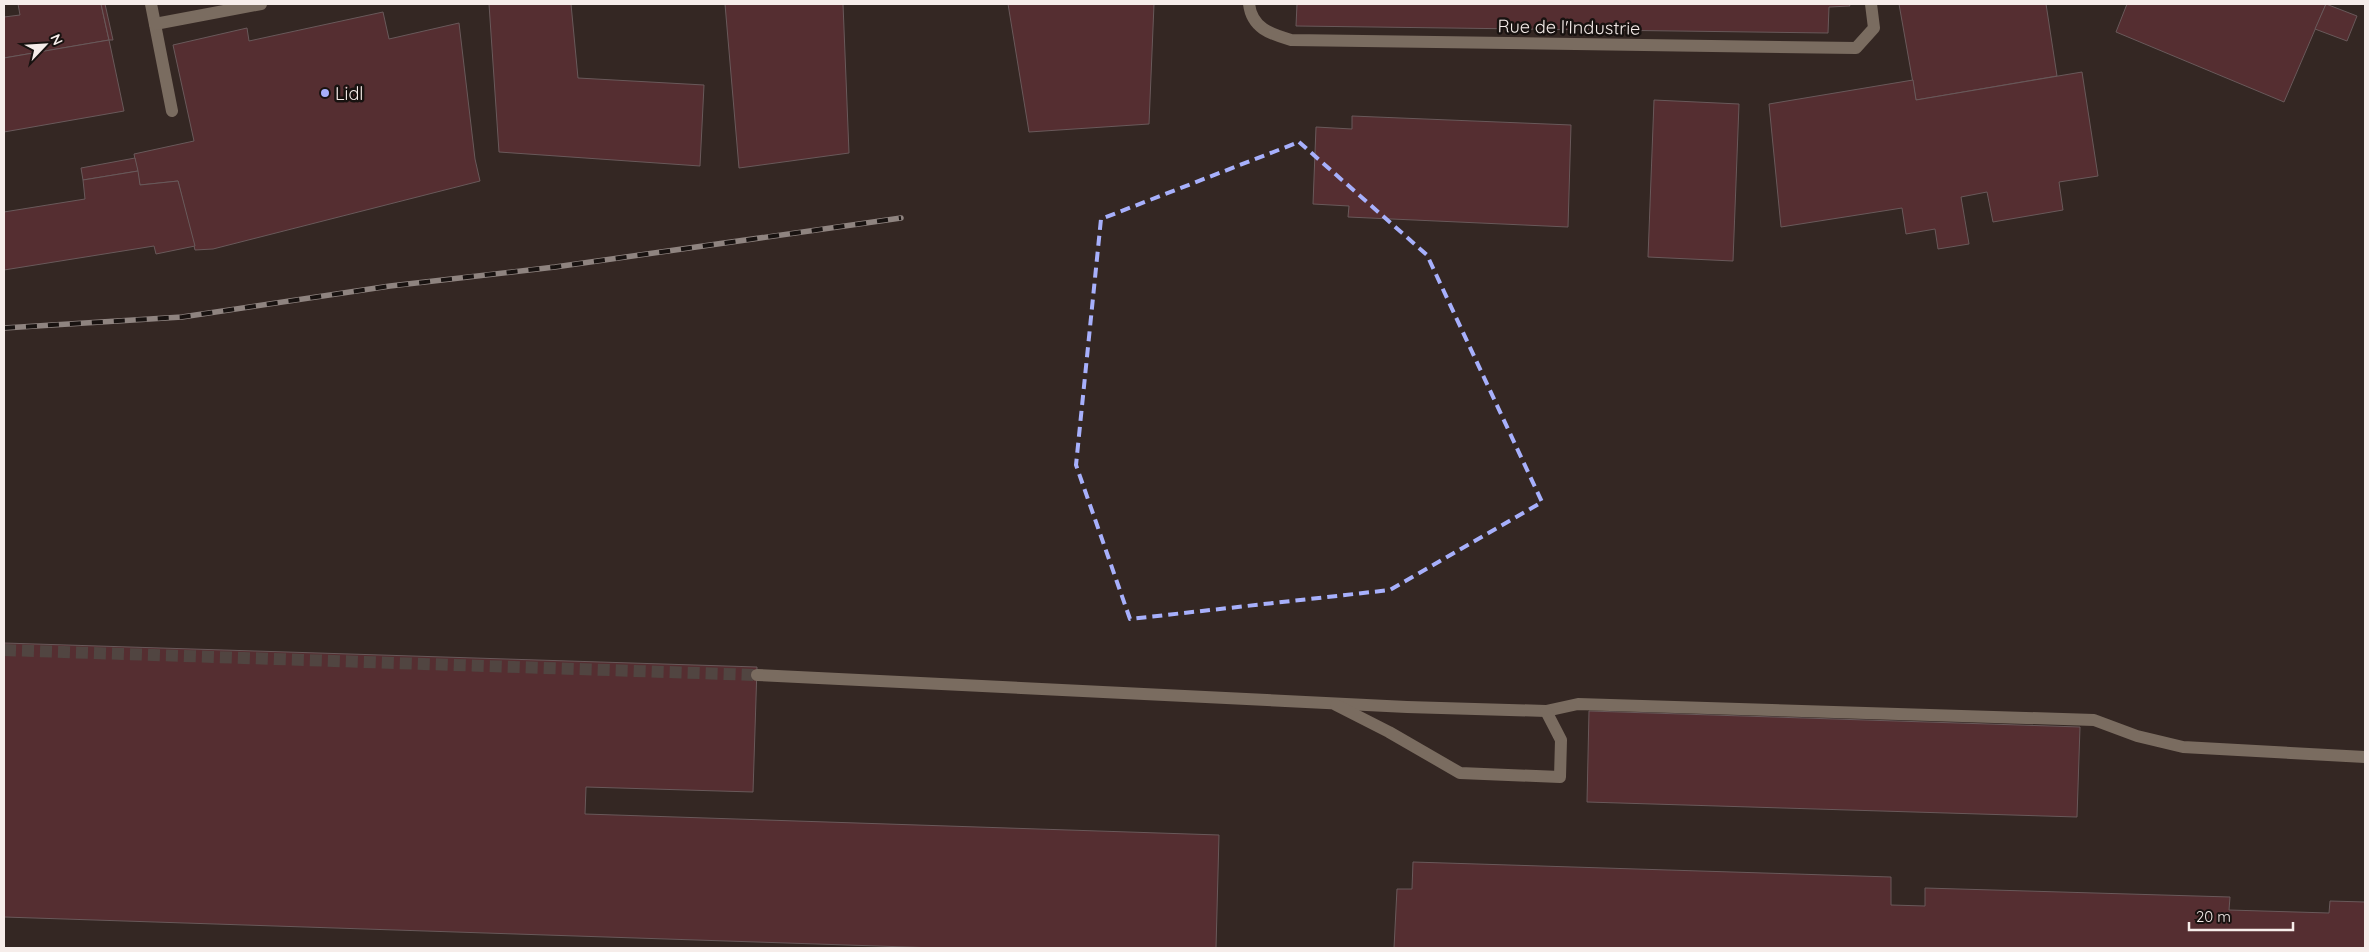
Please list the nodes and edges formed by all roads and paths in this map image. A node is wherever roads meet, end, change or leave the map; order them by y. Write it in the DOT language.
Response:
graph roads {
  1 [pos="151,4"];
  2 [pos="260,4"];
  3 [pos="1249,4"];
  4 [pos="1871,4"];
  5 [pos="155,24"];
  6 [pos="172,111"];
  7 [pos="756,675"];
  8 [pos="1332,703"];
  9 [pos="1546,711"];
  10 [pos="2365,757"];
  1 -- 5 [label="street"];
  2 -- 5 [label="street"];
  3 -- 4 [label="street, Rue de l'Industrie"];
  5 -- 6 [label="street"];
  7 -- 8 [label="street"];
  8 -- 9 [label="street"];
  8 -- 9 [label="street"];
  9 -- 10 [label="street"];
}
